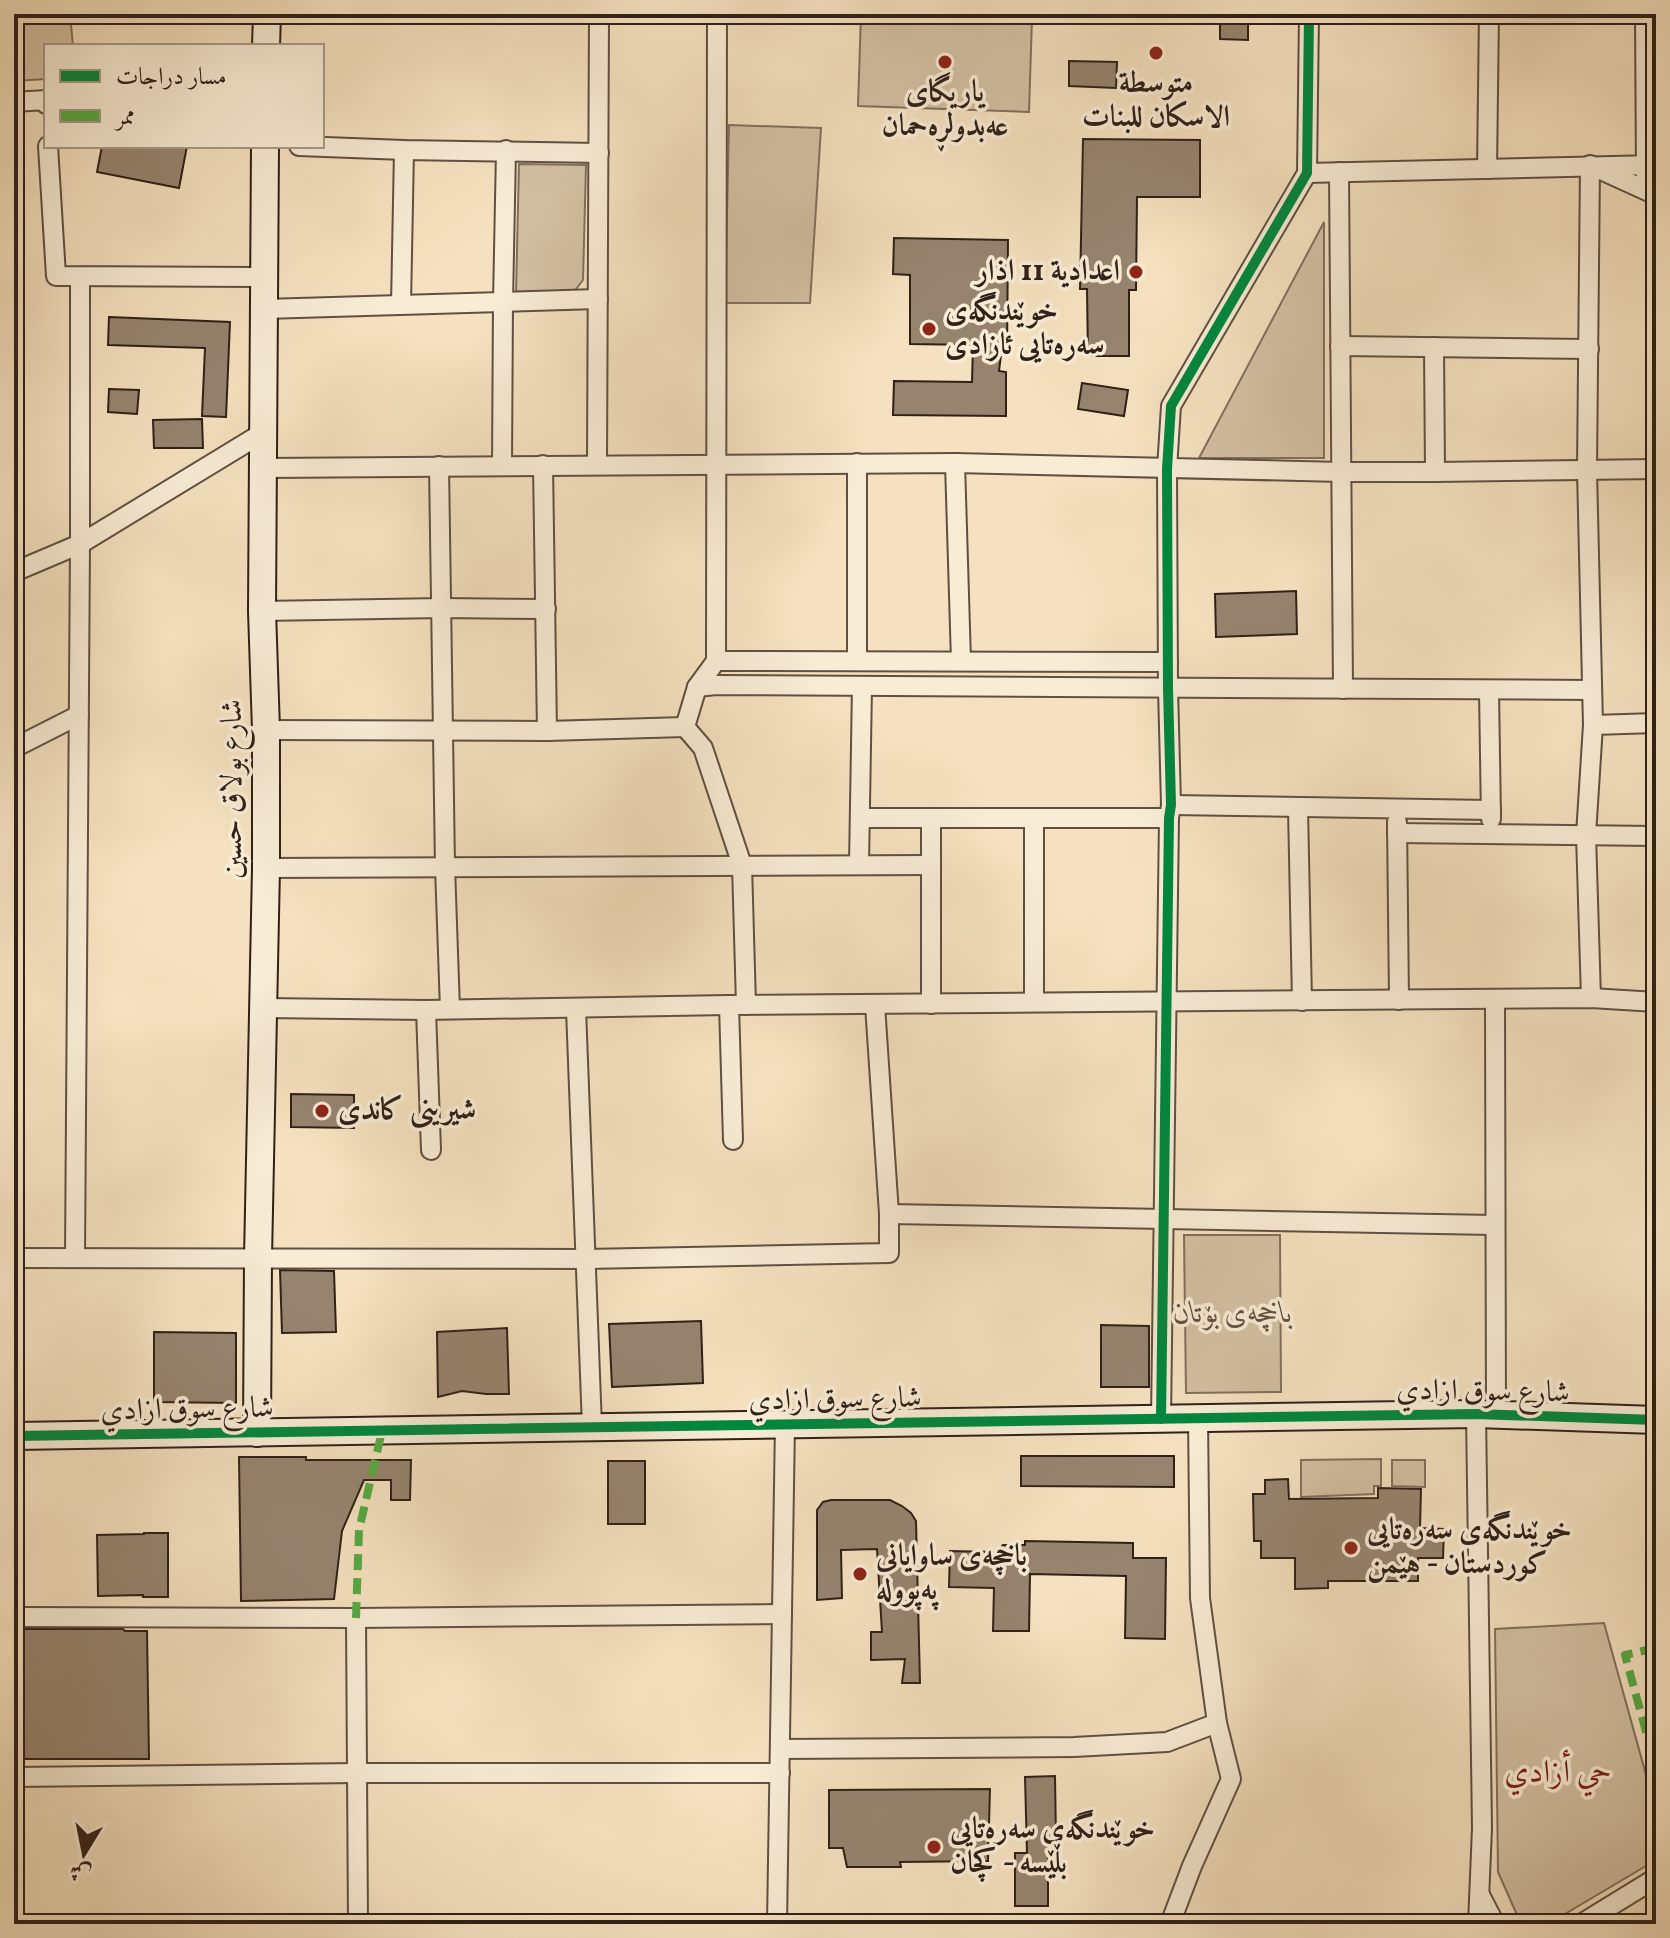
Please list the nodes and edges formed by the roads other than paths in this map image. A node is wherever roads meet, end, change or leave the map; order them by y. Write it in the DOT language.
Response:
graph roads {
  1 [pos="267,14"];
  2 [pos="599,14"];
  3 [pos="717,14"];
  4 [pos="1309,14"];
  5 [pos="1489,14"];
  6 [pos="1645,14"];
  7 [pos="266,44"];
  8 [pos="44,100"];
  9 [pos="14,102"];
  10 [pos="324,147"];
  11 [pos="48,148"];
  12 [pos="265,148"];
  13 [pos="404,150"];
  14 [pos="506,150"];
  15 [pos="599,153"];
  16 [pos="1590,165"];
  17 [pos="1651,165"];
  18 [pos="1487,169"];
  19 [pos="1339,172"];
  20 [pos="1307,173"];
  21 [pos="1651,193"];
  22 [pos="80,277"];
  23 [pos="265,277"];
  24 [pos="598,299"];
  25 [pos="503,302"];
  26 [pos="401,305"];
  27 [pos="264,309"];
  28 [pos="1340,346"];
  29 [pos="1434,347"];
  30 [pos="1589,349"];
  31 [pos="264,432"];
  32 [pos="857,463"];
  33 [pos="955,463"];
  34 [pos="715,464"];
  35 [pos="543,465"];
  36 [pos="597,465"];
  37 [pos="439,466"];
  38 [pos="502,466"];
  39 [pos="263,468"];
  40 [pos="1167,469"];
  41 [pos="1656,469"];
  42 [pos="1587,470"];
  43 [pos="1342,472"];
  44 [pos="1435,472"];
  45 [pos="80,544"];
  46 [pos="17,563"];
  47 [pos="442,608"];
  48 [pos="546,609"];
  49 [pos="262,611"];
  50 [pos="716,661"];
  51 [pos="857,661"];
  52 [pos="961,661"];
  53 [pos="1168,662"];
  54 [pos="862,686"];
  55 [pos="697,687"];
  56 [pos="1168,688"];
  57 [pos="1343,689"];
  58 [pos="1489,690"];
  59 [pos="1592,690"];
  60 [pos="79,715"];
  61 [pos="1656,723"];
  62 [pos="1593,725"];
  63 [pos="685,727"];
  64 [pos="266,730"];
  65 [pos="443,731"];
  66 [pos="547,731"];
  67 [pos="14,748"];
  68 [pos="1298,808"];
  69 [pos="1397,809"];
  70 [pos="1491,810"];
  71 [pos="1170,812"];
  72 [pos="860,818"];
  73 [pos="931,819"];
  74 [pos="1034,819"];
  75 [pos="1397,833"];
  76 [pos="1491,834"];
  77 [pos="1586,835"];
  78 [pos="1656,836"];
  79 [pos="742,865"];
  80 [pos="859,865"];
  81 [pos="931,865"];
  82 [pos="445,867"];
  83 [pos="266,868"];
  84 [pos="1591,998"];
  85 [pos="1399,1000"];
  86 [pos="1495,1000"];
  87 [pos="1166,1001"];
  88 [pos="1302,1001"];
  89 [pos="1034,1002"];
  90 [pos="1656,1002"];
  91 [pos="931,1004"];
  92 [pos="738,1005"];
  93 [pos="875,1005"];
  94 [pos="264,1008"];
  95 [pos="450,1009"];
  96 [pos="576,1009"];
  97 [pos="426,1010"];
  98 [pos="733,1140"];
  99 [pos="431,1150"];
  100 [pos="889,1214"];
  101 [pos="1164,1218"];
  102 [pos="1494,1225"];
  103 [pos="14,1258"];
  104 [pos="75,1258"];
  105 [pos="258,1258"];
  106 [pos="586,1259"];
  107 [pos="1486,1414"];
  108 [pos="1198,1418"];
  109 [pos="1161,1419"];
  110 [pos="1656,1420"];
  111 [pos="785,1424"];
  112 [pos="592,1427"];
  113 [pos="257,1433"];
  114 [pos="14,1436"];
  115 [pos="782,1614"];
  116 [pos="14,1617"];
  117 [pos="356,1618"];
  118 [pos="1217,1723"];
  119 [pos="780,1749"];
  120 [pos="357,1773"];
  121 [pos="780,1773"];
  122 [pos="14,1777"];
  123 [pos="1656,1879"];
  124 [pos="1479,1893"];
  125 [pos="358,1924"];
  126 [pos="777,1924"];
  127 [pos="1170,1924"];
  128 [pos="1478,1924"];
  129 [pos="1495,1924"];
  130 [pos="1581,1924"];
  1 -- 7 [label="street"];
  2 -- 15 [label="street"];
  3 -- 34 [label="street"];
  4 -- 20 [label="street"];
  5 -- 18 [label="street"];
  6 -- 17 [label="street"];
  8 -- 9 [label="street"];
  10 -- 13 [label="street"];
  11 -- 22 [label="street"];
  12 -- 23 [label="street, شارع بولاق حسين"];
  13 -- 14 [label="street"];
  13 -- 26 [label="street"];
  14 -- 15 [label="street"];
  14 -- 25 [label="street"];
  15 -- 24 [label="street"];
  16 -- 17 [label="street"];
  16 -- 18 [label="street"];
  16 -- 21 [label="street"];
  16 -- 30 [label="street"];
  17 -- 21 [label="street"];
  18 -- 19 [label="street"];
  19 -- 20 [label="street"];
  19 -- 28 [label="street"];
  20 -- 40 [label="street"];
  22 -- 23 [label="street"];
  22 -- 45 [label="street"];
  23 -- 27 [label="street, شارع بولاق حسين"];
  24 -- 25 [label="street"];
  24 -- 36 [label="street"];
  25 -- 26 [label="street"];
  25 -- 38 [label="street"];
  26 -- 27 [label="street"];
  27 -- 31 [label="street, شارع بولاق حسين"];
  28 -- 29 [label="street"];
  28 -- 43 [label="street"];
  29 -- 30 [label="street"];
  29 -- 44 [label="street"];
  30 -- 42 [label="street"];
  31 -- 39 [label="street, شارع بولاق حسين"];
  31 -- 45 [label="street"];
  32 -- 33 [label="street"];
  32 -- 34 [label="street"];
  32 -- 51 [label="street"];
  33 -- 40 [label="street"];
  33 -- 52 [label="street"];
  34 -- 36 [label="street"];
  34 -- 50 [label="street"];
  35 -- 36 [label="street"];
  35 -- 38 [label="street"];
  35 -- 48 [label="street"];
  37 -- 38 [label="street"];
  37 -- 39 [label="street"];
  37 -- 47 [label="street"];
  39 -- 49 [label="street, شارع بولاق حسين"];
  40 -- 43 [label="street"];
  40 -- 53 [label="street"];
  41 -- 42 [label="street"];
  42 -- 44 [label="street"];
  42 -- 59 [label="street"];
  43 -- 44 [label="street"];
  43 -- 57 [label="street"];
  45 -- 46 [label="street"];
  45 -- 60 [label="street"];
  47 -- 48 [label="street"];
  47 -- 49 [label="street"];
  47 -- 65 [label="street"];
  48 -- 66 [label="street"];
  49 -- 64 [label="street, شارع بولاق حسين"];
  50 -- 51 [label="street"];
  50 -- 55 [label="street"];
  51 -- 52 [label="street"];
  52 -- 53 [label="street"];
  53 -- 56 [label="street"];
  54 -- 55 [label="street"];
  54 -- 56 [label="street"];
  54 -- 72 [label="street"];
  55 -- 63 [label="street"];
  56 -- 57 [label="street"];
  56 -- 71 [label="street"];
  57 -- 58 [label="street"];
  58 -- 59 [label="street"];
  58 -- 70 [label="street"];
  59 -- 62 [label="street"];
  60 -- 67 [label="street"];
  60 -- 104 [label="street"];
  61 -- 62 [label="street"];
  62 -- 77 [label="street"];
  63 -- 66 [label="street"];
  63 -- 79 [label="street"];
  64 -- 65 [label="street"];
  64 -- 83 [label="street, شارع بولاق حسين"];
  65 -- 66 [label="street"];
  65 -- 82 [label="street"];
  68 -- 69 [label="street"];
  68 -- 71 [label="street"];
  68 -- 88 [label="street"];
  69 -- 70 [label="street"];
  69 -- 75 [label="street"];
  70 -- 76 [label="street"];
  71 -- 74 [label="street"];
  71 -- 87 [label="street"];
  72 -- 73 [label="street"];
  72 -- 80 [label="street"];
  73 -- 74 [label="street"];
  73 -- 81 [label="street"];
  74 -- 89 [label="street"];
  75 -- 76 [label="street"];
  75 -- 85 [label="street"];
  76 -- 77 [label="street"];
  77 -- 78 [label="street"];
  77 -- 84 [label="street"];
  79 -- 80 [label="street"];
  79 -- 82 [label="street"];
  79 -- 92 [label="street"];
  80 -- 81 [label="street"];
  81 -- 91 [label="street"];
  82 -- 83 [label="street"];
  82 -- 95 [label="street"];
  83 -- 94 [label="street, شارع بولاق حسين"];
  84 -- 86 [label="street"];
  84 -- 90 [label="street"];
  85 -- 86 [label="street"];
  85 -- 88 [label="street"];
  86 -- 102 [label="street"];
  87 -- 88 [label="street"];
  87 -- 89 [label="street"];
  87 -- 101 [label="street"];
  89 -- 91 [label="street"];
  91 -- 93 [label="street"];
  92 -- 93 [label="street"];
  92 -- 96 [label="street"];
  92 -- 98 [label="street"];
  93 -- 100 [label="street"];
  94 -- 97 [label="street"];
  94 -- 105 [label="street, شارع بولاق حسين"];
  95 -- 96 [label="street"];
  95 -- 97 [label="street"];
  96 -- 106 [label="street"];
  97 -- 99 [label="street"];
  100 -- 101 [label="street"];
  100 -- 106 [label="street"];
  101 -- 102 [label="street"];
  101 -- 109 [label="street"];
  102 -- 107 [label="street"];
  103 -- 104 [label="street"];
  104 -- 105 [label="street"];
  105 -- 106 [label="street"];
  105 -- 113 [label="street, شارع بولاق حسين"];
  106 -- 112 [label="street"];
  107 -- 108 [label="street, شارع سوق ازادي"];
  107 -- 110 [label="street, شارع سوق ازادي"];
  107 -- 124 [label="street"];
  108 -- 109 [label="street, شارع سوق ازادي"];
  108 -- 118 [label="street"];
  109 -- 111 [label="street, شارع سوق ازادي"];
  111 -- 112 [label="street, شارع سوق ازادي"];
  111 -- 115 [label="street"];
  112 -- 113 [label="street, شارع سوق ازادي"];
  113 -- 114 [label="street, شارع سوق ازادي"];
  115 -- 117 [label="street"];
  115 -- 119 [label="street"];
  116 -- 117 [label="street"];
  117 -- 120 [label="street"];
  118 -- 119 [label="street"];
  118 -- 127 [label="street"];
  119 -- 121 [label="street"];
  120 -- 121 [label="street"];
  120 -- 122 [label="street"];
  120 -- 125 [label="street"];
  121 -- 126 [label="street"];
  123 -- 130 [label="street"];
  124 -- 128 [label="street"];
  124 -- 129 [label="street"];
}
